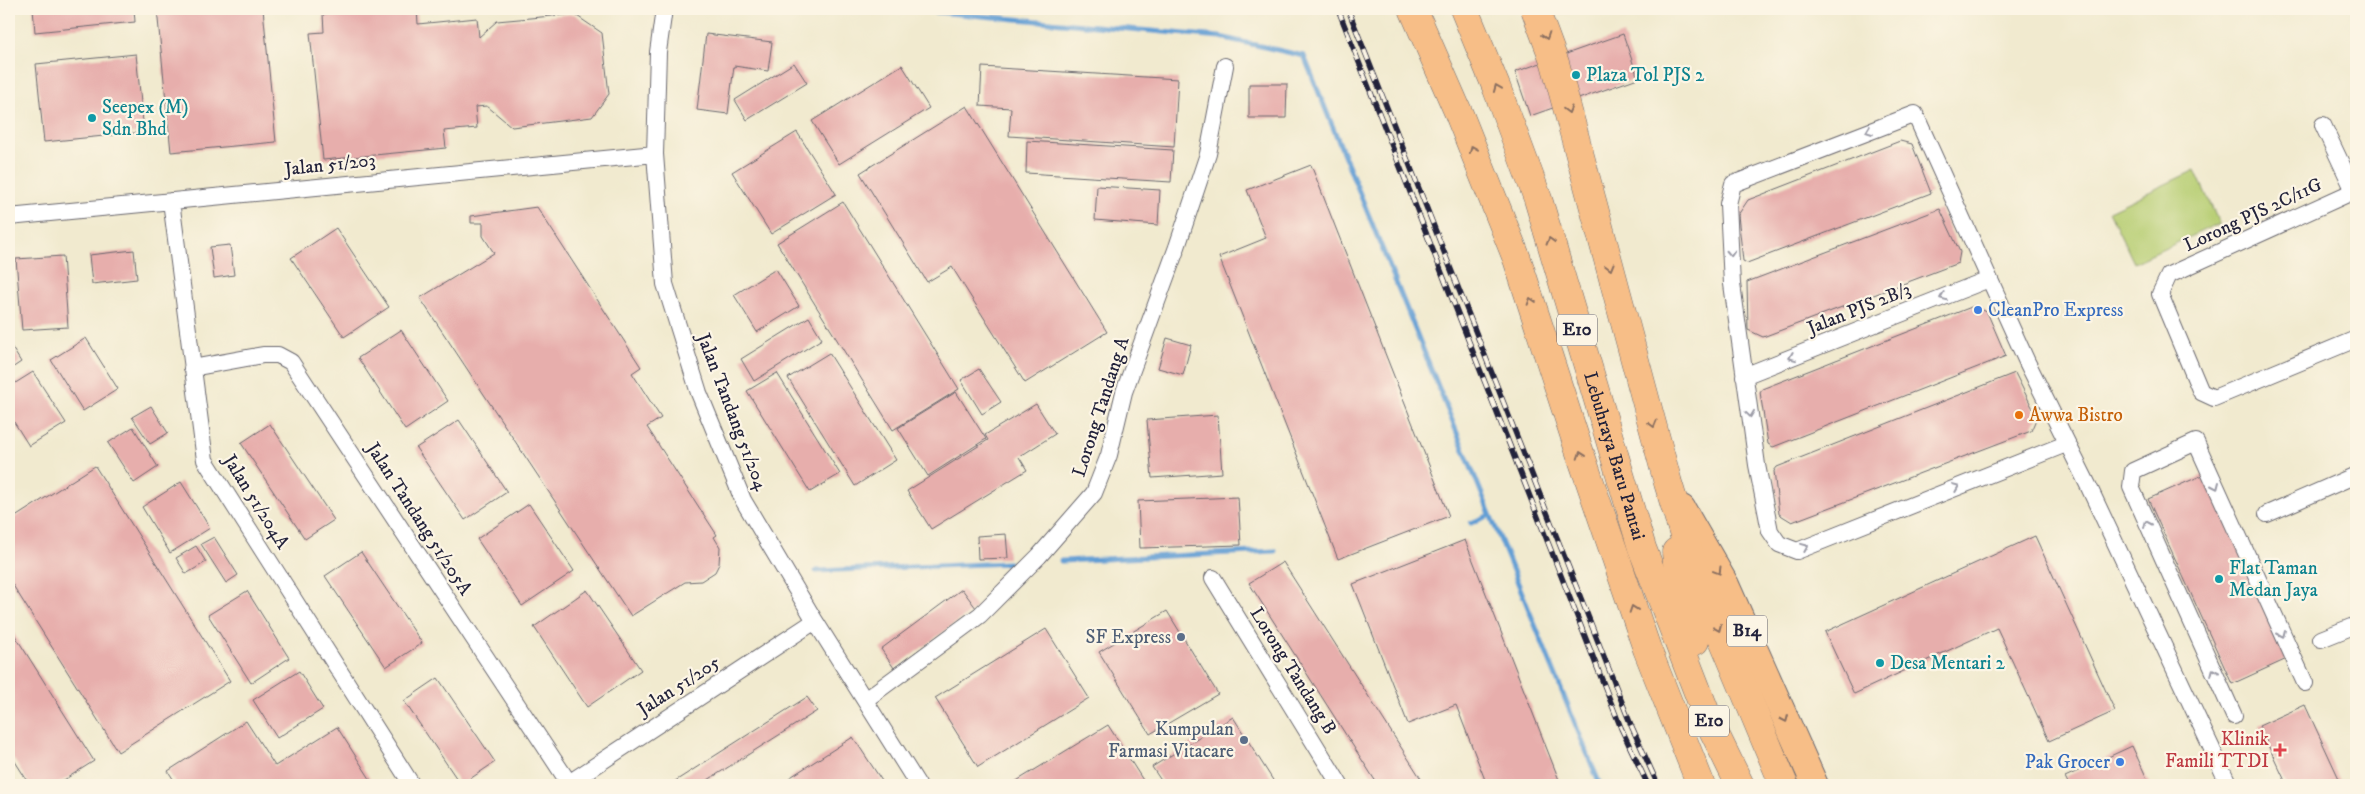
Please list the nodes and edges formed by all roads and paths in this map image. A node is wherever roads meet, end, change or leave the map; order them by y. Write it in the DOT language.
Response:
graph roads {
  1 [pos="664,9"];
  2 [pos="1413,9"];
  3 [pos="1464,9"];
  4 [pos="1535,9"];
  5 [pos="1225,66"];
  6 [pos="2323,125"];
  7 [pos="655,154"];
  8 [pos="2355,193"];
  9 [pos="171,201"];
  10 [pos="9,217"];
  11 [pos="1988,279"];
  12 [pos="2356,339"];
  13 [pos="192,368"];
  14 [pos="1744,376"];
  15 [pos="2066,444"];
  16 [pos="2356,475"];
  17 [pos="1668,483"];
  18 [pos="2267,514"];
  19 [pos="1213,578"];
  20 [pos="815,621"];
  21 [pos="2356,625"];
  22 [pos="2321,639"];
  23 [pos="1647,649"];
  24 [pos="2304,683"];
  25 [pos="865,700"];
  26 [pos="2234,716"];
  27 [pos="567,784"];
  28 [pos="412,785"];
  29 [pos="918,785"];
  30 [pos="1340,785"];
  31 [pos="1701,785"];
  32 [pos="1719,785"];
  33 [pos="1740,785"];
  34 [pos="1754,785"];
  35 [pos="1784,785"];
  36 [pos="1815,785"];
  37 [pos="2229,785"];
  1 -- 7 [label="street, Jalan Tandang 51/204"];
  23 -- 2 [label="highway, one-way"];
  33 -- 3 [label="highway, Lebuhraya Baru Pantai / E10, one-way"];
  4 -- 17 [label="highway, E10, one-way"];
  5 -- 25 [label="street, Lorong Tandang A"];
  6 -- 8 [label="street"];
  7 -- 9 [label="street, Jalan 51/203"];
  7 -- 20 [label="street, Jalan Tandang 51/204"];
  8 -- 12 [label="street, Lorong PJS 2C/11G"];
  9 -- 10 [label="street, Jalan 51/203"];
  9 -- 13 [label="street, Jalan 51/204A"];
  11 -- 14 [label="street, Jalan PJS 2B/3, one-way"];
  11 -- 14 [label="street, one-way"];
  11 -- 15 [label="street"];
  13 -- 27 [label="street, Jalan Tandang 51/205A"];
  13 -- 28 [label="street, Jalan 51/204A"];
  14 -- 15 [label="street, one-way"];
  15 -- 37 [label="street"];
  16 -- 18 [label="street"];
  17 -- 34 [label="highway"];
  17 -- 35 [label="highway, E10, one-way"];
  17 -- 36 [label="main road, B14, one-way"];
  19 -- 30 [label="street, Lorong Tandang B"];
  20 -- 25 [label="street, Jalan Tandang 51/204"];
  20 -- 27 [label="street, Jalan 51/205"];
  21 -- 22 [label="street"];
  23 -- 31 [label="highway"];
  23 -- 32 [label="highway"];
  26 -- 24 [label="street, one-way"];
  25 -- 29 [label="street, Jalan Tandang 51/204"];
}
